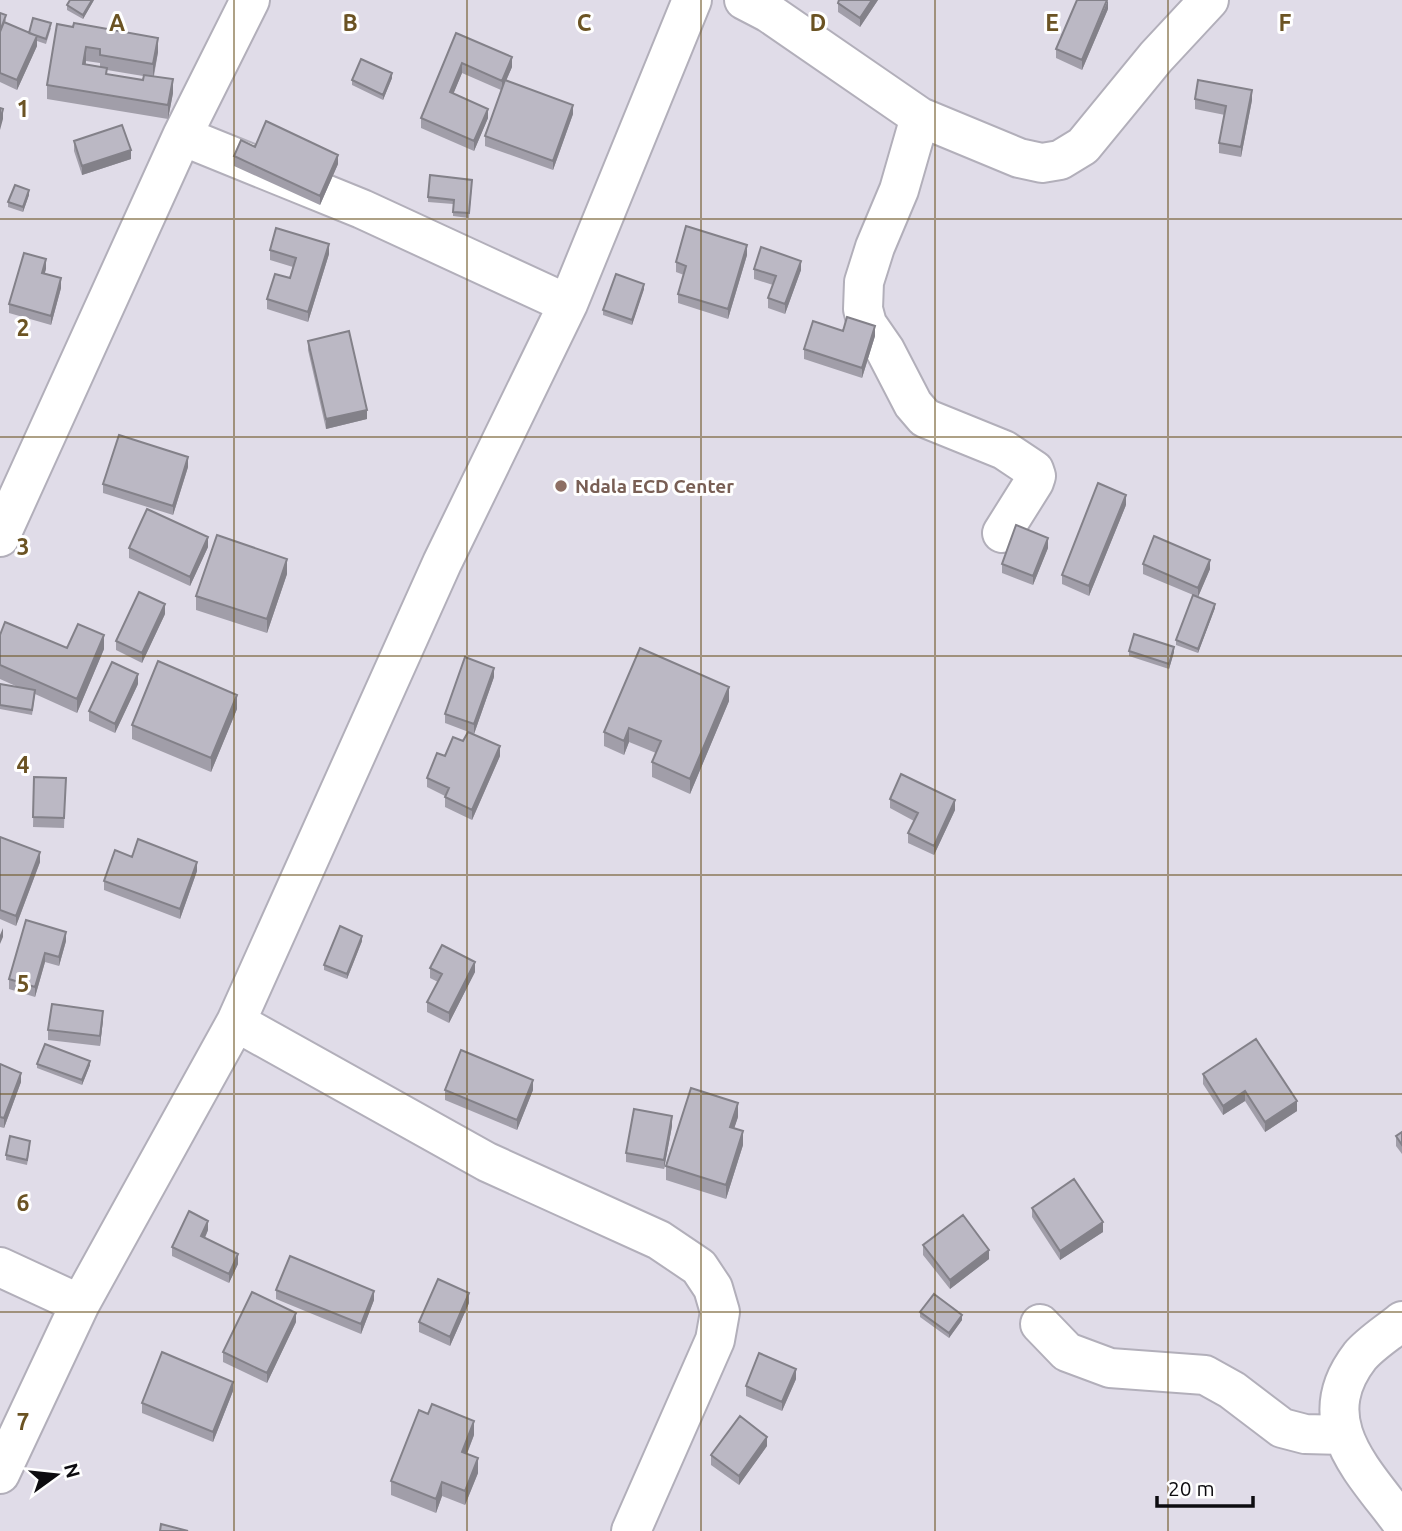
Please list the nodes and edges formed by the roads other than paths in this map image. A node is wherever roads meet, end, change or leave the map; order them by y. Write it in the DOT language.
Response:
graph roads {
  1 [pos="250,0"];
  2 [pos="692,0"];
  3 [pos="744,0"];
  4 [pos="1209,0"];
  5 [pos="920,117"];
  6 [pos="182,136"];
  7 [pos="568,304"];
  8 [pos="1002,533"];
  9 [pos="0,537"];
  10 [pos="236,1022"];
  11 [pos="0,1266"];
  12 [pos="79,1304"];
  13 [pos="1402,1321"];
  14 [pos="1040,1324"];
  15 [pos="1343,1435"];
  16 [pos="0,1474"];
  17 [pos="1402,1523"];
  18 [pos="631,1531"];
  1 -- 6 [label="street"];
  2 -- 7 [label="street"];
  3 -- 5 [label="street"];
  4 -- 5 [label="street"];
  5 -- 8 [label="street"];
  6 -- 7 [label="street"];
  6 -- 9 [label="street"];
  7 -- 10 [label="street"];
  10 -- 12 [label="street"];
  10 -- 18 [label="street"];
  11 -- 12 [label="street"];
  12 -- 16 [label="street"];
  13 -- 15 [label="street"];
  14 -- 15 [label="street"];
  15 -- 17 [label="street"];
}
